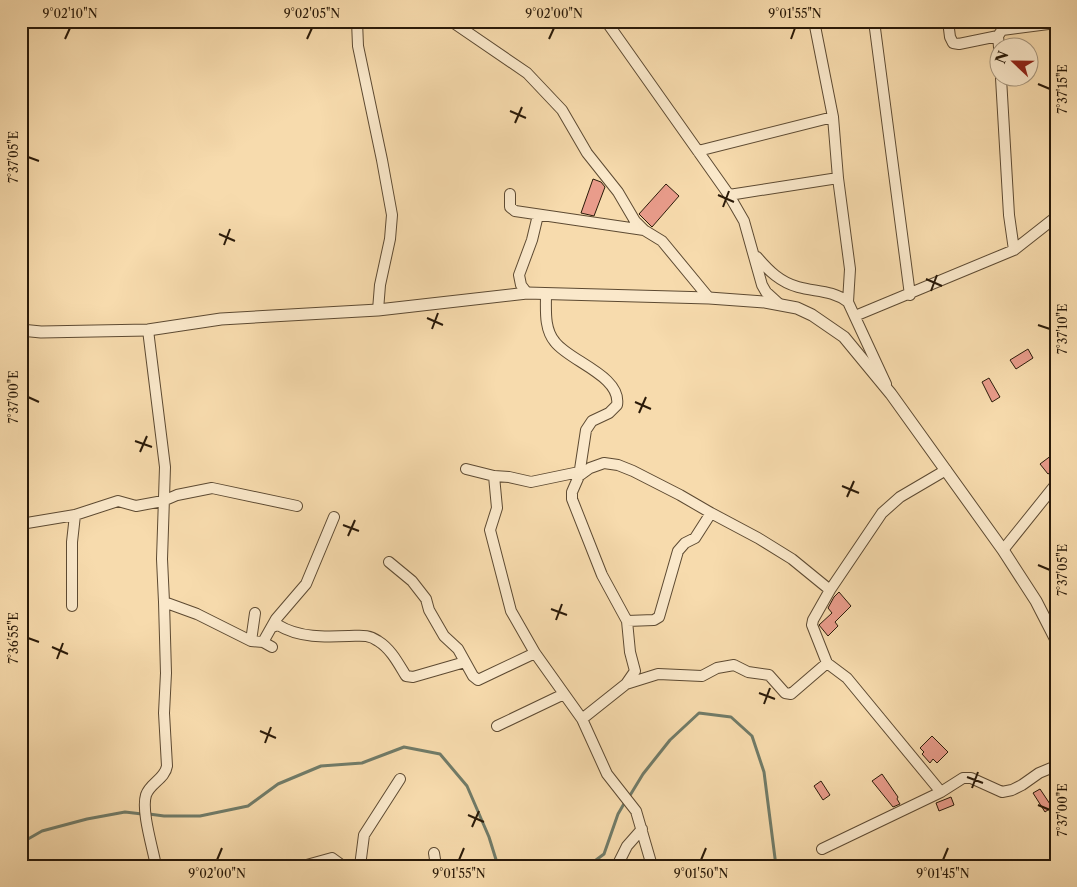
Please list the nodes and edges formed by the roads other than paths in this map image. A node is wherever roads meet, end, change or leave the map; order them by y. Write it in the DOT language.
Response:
graph roads {
  1 [pos="357,21"];
  2 [pos="451,21"];
  3 [pos="606,21"];
  4 [pos="814,21"];
  5 [pos="874,21"];
  6 [pos="948,21"];
  7 [pos="1056,23"];
  8 [pos="998,36"];
  9 [pos="1002,88"];
  10 [pos="833,117"];
  11 [pos="698,151"];
  12 [pos="838,178"];
  13 [pos="510,194"];
  14 [pos="729,195"];
  15 [pos="538,214"];
  16 [pos="1056,217"];
  17 [pos="644,230"];
  18 [pos="1014,250"];
  19 [pos="755,256"];
  20 [pos="527,293"];
  21 [pos="546,294"];
  22 [pos="910,295"];
  23 [pos="708,298"];
  24 [pos="848,302"];
  25 [pos="778,303"];
  26 [pos="378,310"];
  27 [pos="855,316"];
  28 [pos="21,330"];
  29 [pos="148,330"];
  30 [pos="891,394"];
  31 [pos="581,456"];
  32 [pos="590,468"];
  33 [pos="466,469"];
  34 [pos="946,470"];
  35 [pos="579,474"];
  36 [pos="494,476"];
  37 [pos="1056,484"];
  38 [pos="163,501"];
  39 [pos="297,506"];
  40 [pos="711,513"];
  41 [pos="74,515"];
  42 [pos="334,517"];
  43 [pos="21,524"];
  44 [pos="1003,550"];
  45 [pos="390,562"];
  46 [pos="830,590"];
  47 [pos="164,602"];
  48 [pos="72,606"];
  49 [pos="255,613"];
  50 [pos="627,621"];
  51 [pos="272,627"];
  52 [pos="1056,640"];
  53 [pos="251,641"];
  54 [pos="535,653"];
  55 [pos="465,662"];
  56 [pos="827,663"];
  57 [pos="626,684"];
  58 [pos="564,694"];
  59 [pos="582,719"];
  60 [pos="497,726"];
  61 [pos="1056,766"];
  62 [pos="400,779"];
  63 [pos="941,792"];
  64 [pos="642,829"];
  65 [pos="822,849"];
  66 [pos="434,853"];
  67 [pos="156,866"];
  68 [pos="303,866"];
  69 [pos="343,866"];
  70 [pos="360,866"];
  71 [pos="436,866"];
  72 [pos="617,866"];
  73 [pos="652,866"];
  1 -- 26 [label="street"];
  2 -- 17 [label="street"];
  3 -- 11 [label="street"];
  4 -- 10 [label="street"];
  5 -- 22 [label="street"];
  6 -- 8 [label="street"];
  7 -- 8 [label="street"];
  9 -- 18 [label="street"];
  10 -- 11 [label="street"];
  10 -- 12 [label="street"];
  11 -- 14 [label="street"];
  12 -- 14 [label="street"];
  12 -- 24 [label="street"];
  13 -- 15 [label="street"];
  14 -- 19 [label="street"];
  15 -- 17 [label="street"];
  15 -- 20 [label="street"];
  16 -- 18 [label="street"];
  17 -- 23 [label="street"];
  18 -- 22 [label="street"];
  19 -- 24 [label="street"];
  19 -- 25 [label="street"];
  20 -- 21 [label="street"];
  20 -- 26 [label="street"];
  21 -- 23 [label="street"];
  21 -- 31 [label="street"];
  22 -- 27 [label="street"];
  23 -- 25 [label="street"];
  24 -- 27 [label="street"];
  25 -- 30 [label="street"];
  26 -- 29 [label="street"];
  27 -- 30 [label="street"];
  28 -- 29 [label="street"];
  29 -- 38 [label="street"];
  30 -- 34 [label="street"];
  31 -- 32 [label="street"];
  31 -- 35 [label="street"];
  32 -- 35 [label="street"];
  32 -- 40 [label="street"];
  33 -- 36 [label="street"];
  34 -- 44 [label="street"];
  34 -- 46 [label="street"];
  35 -- 36 [label="street"];
  35 -- 50 [label="street"];
  36 -- 54 [label="street"];
  37 -- 44 [label="street"];
  38 -- 39 [label="street"];
  38 -- 41 [label="street"];
  38 -- 47 [label="street"];
  40 -- 46 [label="street"];
  40 -- 50 [label="street"];
  41 -- 43 [label="street"];
  41 -- 48 [label="street"];
  42 -- 51 [label="street"];
  44 -- 52 [label="street"];
  45 -- 55 [label="street"];
  46 -- 56 [label="street"];
  47 -- 53 [label="street"];
  47 -- 67 [label="street"];
  49 -- 53 [label="street"];
  50 -- 57 [label="street"];
  51 -- 53 [label="street"];
  51 -- 55 [label="street"];
  54 -- 55 [label="street"];
  54 -- 58 [label="street"];
  56 -- 57 [label="street"];
  56 -- 63 [label="street"];
  57 -- 59 [label="street"];
  58 -- 59 [label="street"];
  58 -- 60 [label="street"];
  59 -- 64 [label="street"];
  61 -- 63 [label="street"];
  62 -- 70 [label="street"];
  63 -- 65 [label="street"];
  64 -- 72 [label="street"];
  64 -- 73 [label="street"];
  66 -- 71 [label="street"];
  68 -- 69 [label="street"];
}
